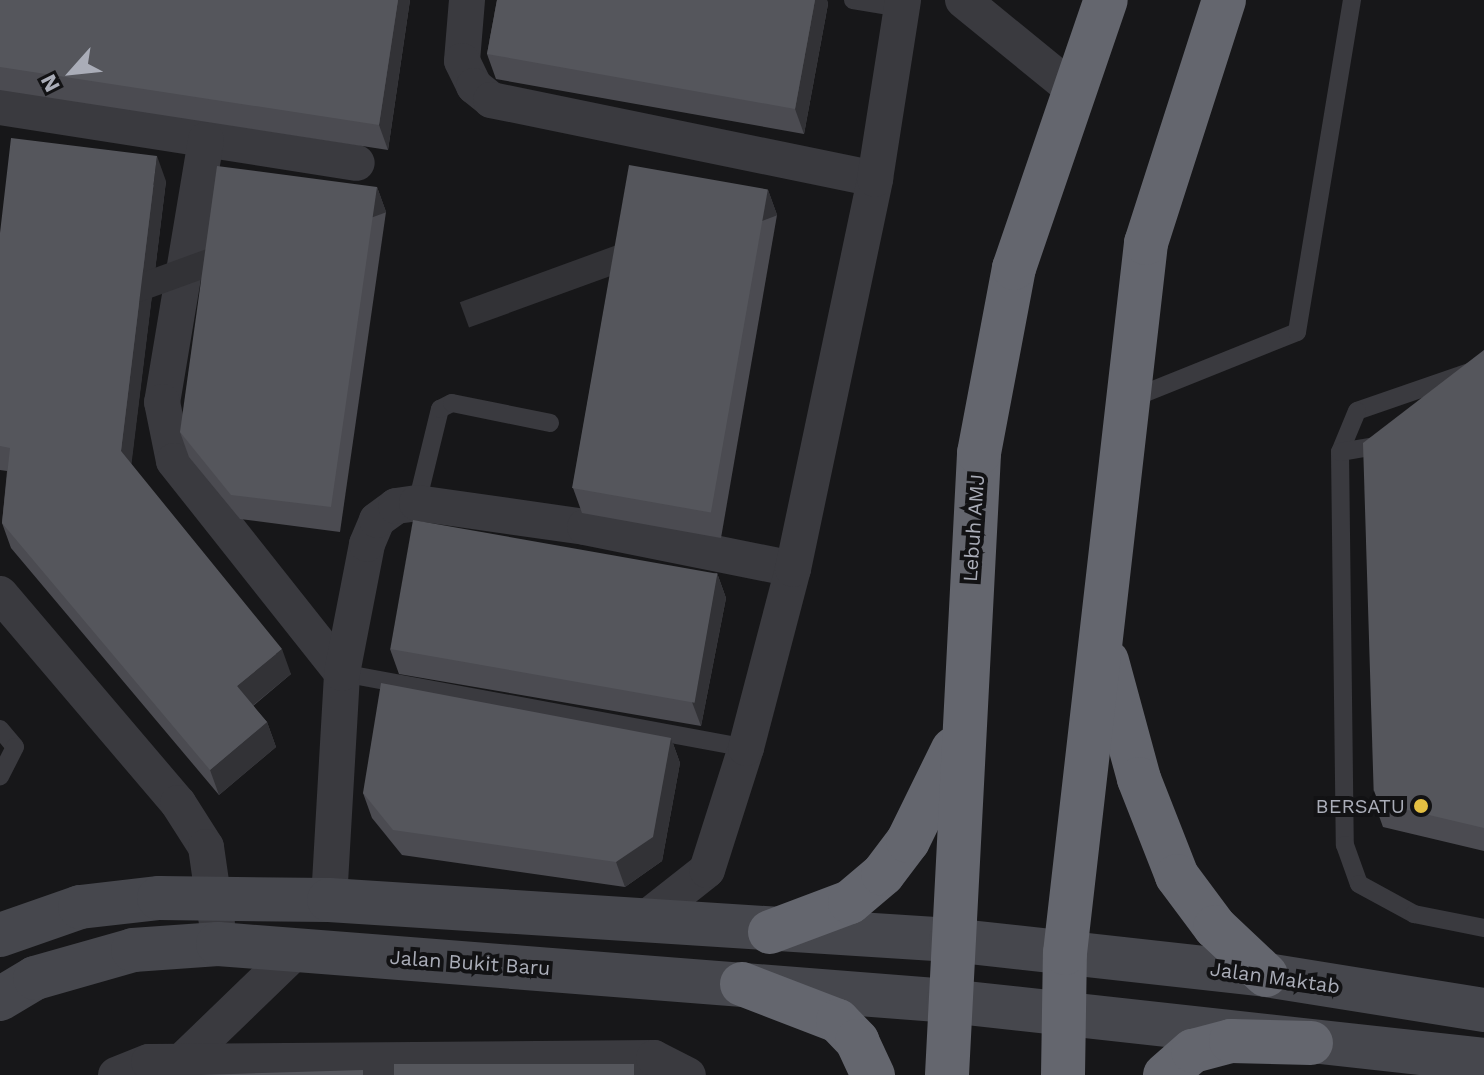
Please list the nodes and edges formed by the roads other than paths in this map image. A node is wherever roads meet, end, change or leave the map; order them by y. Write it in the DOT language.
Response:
graph roads {
  1 [pos="467,0"];
  2 [pos="853,0"];
  3 [pos="963,0"];
  4 [pos="1106,0"];
  5 [pos="1224,0"];
  6 [pos="1352,0"];
  7 [pos="902,4"];
  8 [pos="1072,89"];
  9 [pos="0,107"];
  10 [pos="206,140"];
  11 [pos="357,163"];
  12 [pos="875,179"];
  13 [pos="1484,367"];
  14 [pos="1125,401"];
  15 [pos="550,423"];
  16 [pos="1413,439"];
  17 [pos="1340,452"];
  18 [pos="417,503"];
  19 [pos="793,569"];
  20 [pos="0,594"];
  21 [pos="1101,636"];
  22 [pos="342,673"];
  23 [pos="0,729"];
  24 [pos="961,732"];
  25 [pos="746,748"];
  26 [pos="0,776"];
  27 [pos="216,898"];
  28 [pos="329,900"];
  29 [pos="640,923"];
  30 [pos="1484,928"];
  31 [pos="770,932"];
  32 [pos="0,935"];
  33 [pos="951,940"];
  34 [pos="218,944"];
  35 [pos="297,950"];
  36 [pos="1065,953"];
  37 [pos="1266,975"];
  38 [pos="742,984"];
  39 [pos="0,999"];
  40 [pos="948,1001"];
  41 [pos="1484,1010"];
  42 [pos="1064,1015"];
  43 [pos="1311,1043"];
  44 [pos="1484,1060"];
  45 [pos="181,1062"];
  46 [pos="116,1075"];
  47 [pos="688,1075"];
  48 [pos="873,1075"];
  49 [pos="947,1075"];
  50 [pos="1063,1075"];
  51 [pos="1165,1075"];
  1 -- 12 [label="street"];
  2 -- 7 [label="lane"];
  3 -- 8 [label="street"];
  4 -- 8 [label="highway, Lebuh AMJ"];
  5 -- 14 [label="highway"];
  6 -- 14 [label="lane"];
  7 -- 12 [label="street"];
  8 -- 24 [label="highway, Lebuh AMJ"];
  9 -- 10 [label="street"];
  10 -- 11 [label="street"];
  10 -- 22 [label="street"];
  12 -- 19 [label="street"];
  13 -- 17 [label="lane"];
  14 -- 21 [label="highway"];
  15 -- 18 [label="lane"];
  16 -- 17 [label="lane"];
  17 -- 30 [label="lane"];
  18 -- 19 [label="street"];
  18 -- 22 [label="street"];
  19 -- 25 [label="street"];
  20 -- 27 [label="street"];
  21 -- 36 [label="highway"];
  21 -- 37 [label="highway"];
  22 -- 25 [label="lane"];
  22 -- 28 [label="street"];
  23 -- 26 [label="lane"];
  24 -- 31 [label="highway"];
  24 -- 33 [label="highway, Lebuh AMJ"];
  25 -- 29 [label="street"];
  27 -- 28 [label="main road"];
  27 -- 32 [label="main road"];
  27 -- 34 [label="street"];
  28 -- 29 [label="main road"];
  29 -- 31 [label="main road"];
  31 -- 33 [label="main road"];
  33 -- 36 [label="main road, Jalan Maktab"];
  33 -- 40 [label="highway, Lebuh AMJ"];
  34 -- 35 [label="main road, Jalan Bukit Baru"];
  34 -- 39 [label="main road, Jalan Bukit Baru"];
  35 -- 38 [label="main road, Jalan Bukit Baru"];
  35 -- 45 [label="street"];
  36 -- 37 [label="main road, Jalan Maktab"];
  36 -- 42 [label="highway"];
  37 -- 41 [label="main road, Jalan Maktab"];
  38 -- 40 [label="main road, Jalan Bukit Baru"];
  38 -- 48 [label="highway"];
  40 -- 42 [label="main road, Jalan Bukit Baru"];
  40 -- 49 [label="highway, Lebuh AMJ"];
  42 -- 43 [label="main road"];
  42 -- 50 [label="highway"];
  43 -- 44 [label="main road"];
  43 -- 51 [label="highway"];
  45 -- 46 [label="street"];
  45 -- 47 [label="street"];
}
